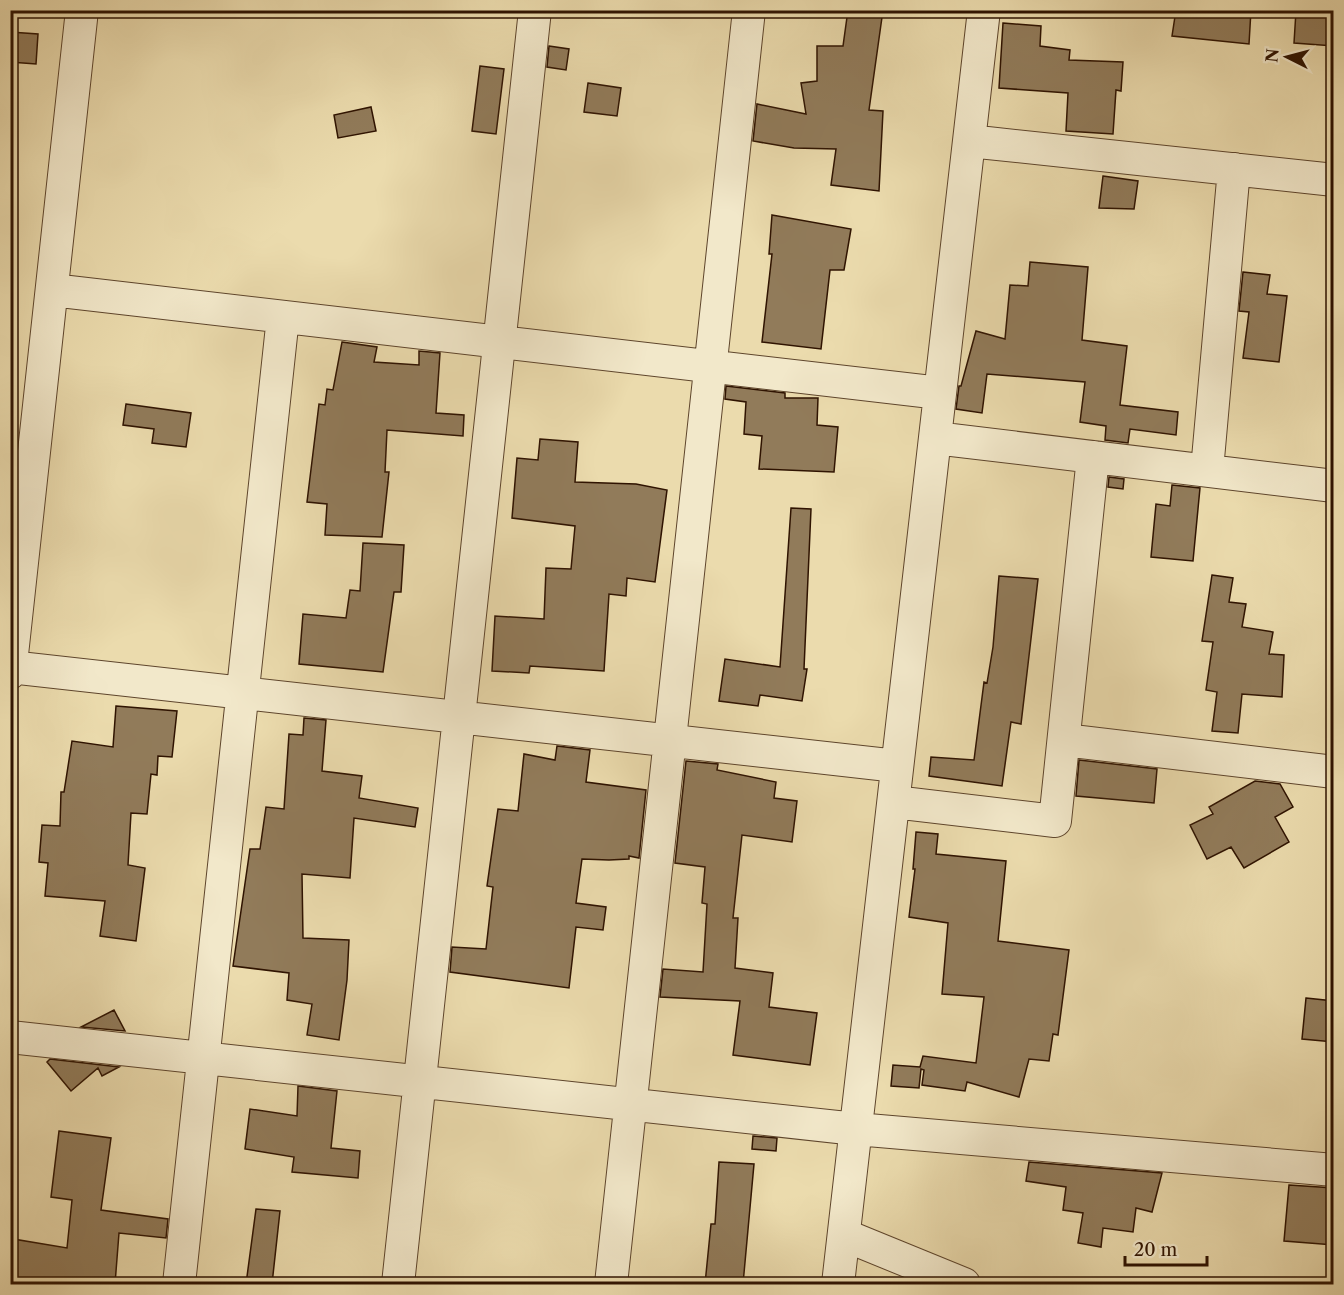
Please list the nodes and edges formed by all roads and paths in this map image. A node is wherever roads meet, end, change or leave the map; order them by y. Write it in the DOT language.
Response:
graph roads {
  1 [pos="82,10"];
  2 [pos="535,10"];
  3 [pos="749,10"];
  4 [pos="984,10"];
  5 [pos="969,141"];
  6 [pos="1234,169"];
  7 [pos="1334,180"];
  8 [pos="52,290"];
  9 [pos="283,317"];
  10 [pos="499,342"];
  11 [pos="711,366"];
  12 [pos="940,393"];
  13 [pos="935,438"];
  14 [pos="1094,457"];
  15 [pos="1207,470"];
  16 [pos="1334,486"];
  17 [pos="11,667"];
  18 [pos="10,673"];
  19 [pos="243,693"];
  20 [pos="459,717"];
  21 [pos="670,740"];
  22 [pos="1064,740"];
  23 [pos="897,766"];
  24 [pos="1334,772"];
  25 [pos="894,802"];
  26 [pos="10,1036"];
  27 [pos="204,1058"];
  28 [pos="419,1081"];
  29 [pos="631,1104"];
  30 [pos="856,1129"];
  31 [pos="1334,1170"];
  32 [pos="844,1235"];
  33 [pos="179,1284"];
  34 [pos="398,1284"];
  35 [pos="611,1284"];
  36 [pos="838,1284"];
  37 [pos="964,1284"];
  1 -- 8 [label="street"];
  2 -- 10 [label="street"];
  3 -- 11 [label="street"];
  4 -- 5 [label="street"];
  5 -- 6 [label="street"];
  5 -- 12 [label="street"];
  6 -- 7 [label="street"];
  6 -- 15 [label="street"];
  8 -- 9 [label="street"];
  8 -- 17 [label="street"];
  9 -- 10 [label="street"];
  9 -- 19 [label="street"];
  10 -- 11 [label="street"];
  10 -- 20 [label="street"];
  11 -- 12 [label="street"];
  11 -- 21 [label="street"];
  12 -- 13 [label="street"];
  13 -- 14 [label="street"];
  13 -- 23 [label="street"];
  14 -- 15 [label="street"];
  14 -- 22 [label="street"];
  15 -- 16 [label="street"];
  17 -- 18 [label="street"];
  17 -- 19 [label="street"];
  19 -- 20 [label="street"];
  19 -- 27 [label="street"];
  20 -- 21 [label="street"];
  20 -- 28 [label="street"];
  21 -- 23 [label="street"];
  21 -- 29 [label="street"];
  22 -- 24 [label="street"];
  22 -- 25 [label="street"];
  23 -- 25 [label="street"];
  25 -- 30 [label="street"];
  26 -- 27 [label="street"];
  27 -- 28 [label="street"];
  27 -- 33 [label="street"];
  28 -- 29 [label="street"];
  28 -- 34 [label="street"];
  29 -- 30 [label="street"];
  29 -- 35 [label="street"];
  30 -- 31 [label="street"];
  30 -- 32 [label="street"];
  32 -- 36 [label="street"];
  32 -- 37 [label="street"];
}
